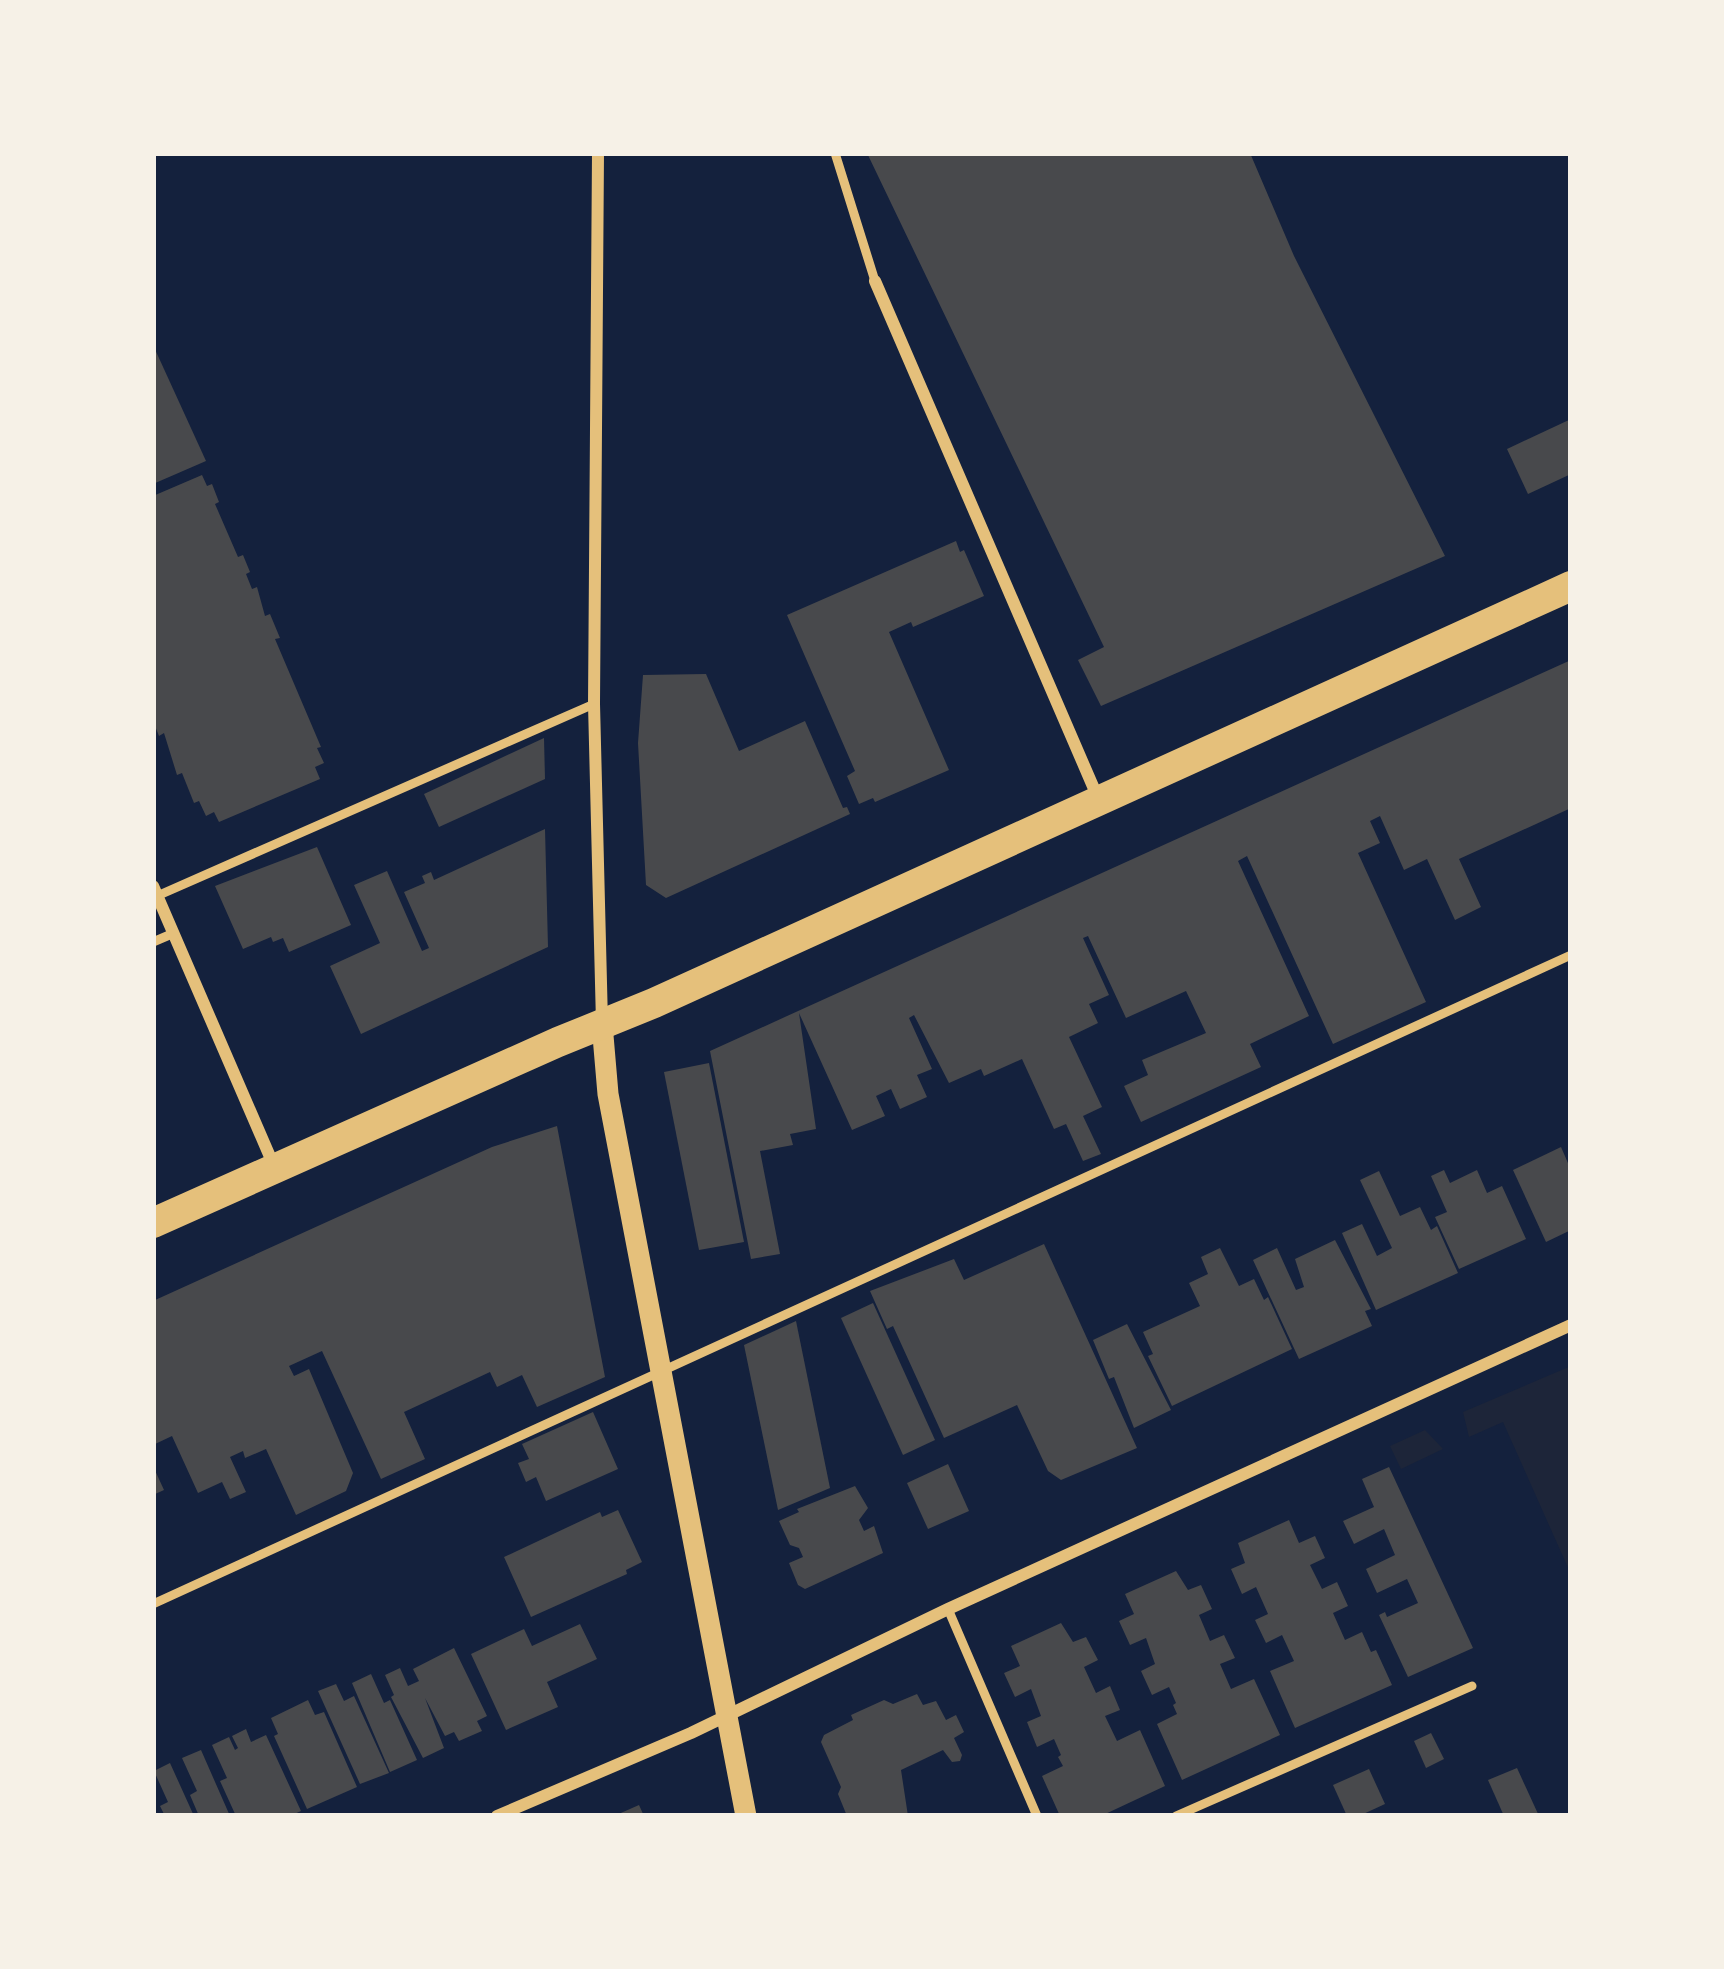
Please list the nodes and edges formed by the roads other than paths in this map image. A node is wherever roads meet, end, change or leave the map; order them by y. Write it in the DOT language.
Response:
graph roads {
  1 [pos="598,153"];
  2 [pos="835,153"];
  3 [pos="875,281"];
  4 [pos="1571,586"];
  5 [pos="594,704"];
  6 [pos="1098,799"];
  7 [pos="155,891"];
  8 [pos="174,933"];
  9 [pos="153,942"];
  10 [pos="1571,956"];
  11 [pos="602,1024"];
  12 [pos="275,1167"];
  13 [pos="153,1223"];
  14 [pos="1571,1325"];
  15 [pos="662,1373"];
  16 [pos="153,1604"];
  17 [pos="948,1610"];
  18 [pos="1472,1686"];
  19 [pos="728,1716"];
  20 [pos="497,1816"];
  21 [pos="746,1816"];
  22 [pos="1037,1816"];
  23 [pos="1176,1816"];
  1 -- 5 [label="street"];
  2 -- 3 [label="lane"];
  3 -- 6 [label="street"];
  4 -- 6 [label="main road"];
  5 -- 7 [label="lane"];
  5 -- 11 [label="street"];
  6 -- 11 [label="main road"];
  7 -- 8 [label="street"];
  8 -- 9 [label="lane"];
  8 -- 12 [label="street"];
  10 -- 15 [label="lane"];
  11 -- 12 [label="main road"];
  11 -- 15 [label="street"];
  12 -- 13 [label="main road"];
  14 -- 17 [label="street"];
  15 -- 16 [label="lane"];
  15 -- 19 [label="street"];
  17 -- 19 [label="street"];
  17 -- 22 [label="lane"];
  18 -- 23 [label="lane"];
  19 -- 20 [label="street"];
  19 -- 21 [label="street"];
}
